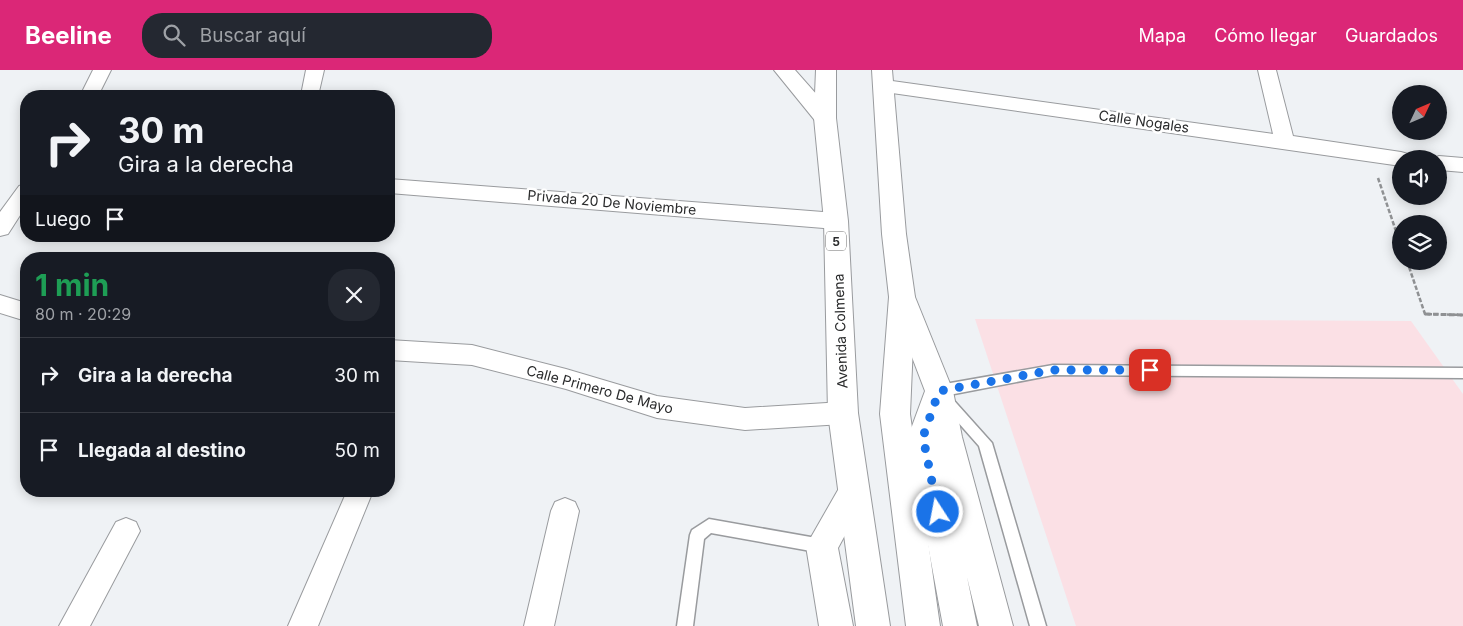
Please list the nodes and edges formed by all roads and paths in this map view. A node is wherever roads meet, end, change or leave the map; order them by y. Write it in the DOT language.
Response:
graph roads {
  1 [pos="102,70"];
  2 [pos="315,70"];
  3 [pos="784,70"];
  4 [pos="826,70"];
  5 [pos="1267,70"];
  6 [pos="884,78"];
  7 [pos="92,90"];
  8 [pos="311,90"];
  9 [pos="825,118"];
  10 [pos="1284,142"];
  11 [pos="1370,156"];
  12 [pos="1392,158"];
  13 [pos="1447,164"];
  14 [pos="1463,166"];
  15 [pos="395,186"];
  16 [pos="20,200"];
  17 [pos="1392,220"];
  18 [pos="836,221"];
  19 [pos="0,228"];
  20 [pos="1410,270"];
  21 [pos="902,297"];
  22 [pos="1463,315"];
  23 [pos="395,350"];
  24 [pos="1463,373"];
  25 [pos="939,391"];
  26 [pos="843,412"];
  27 [pos="852,493"];
  28 [pos="357,497"];
  29 [pos="565,510"];
  30 [pos="126,531"];
  31 [pos="822,546"];
  32 [pos="74,626"];
  33 [pos="303,626"];
  34 [pos="540,626"];
  35 [pos="684,626"];
  36 [pos="836,626"];
  37 [pos="873,626"];
  38 [pos="923,626"];
  39 [pos="960,626"];
  40 [pos="996,626"];
  41 [pos="1038,626"];
  1 -- 7 [label="street"];
  2 -- 8 [label="street"];
  3 -- 9 [label="main road"];
  4 -- 9 [label="main road, Avenida Colmena / 5"];
  5 -- 10 [label="street"];
  6 -- 10 [label="street, Calle Nogales"];
  6 -- 21 [label="main road"];
  9 -- 18 [label="main road, Avenida Colmena / 5"];
  10 -- 11 [label="street, Calle Nogales"];
  11 -- 12 [label="street, Calle Nogales"];
  11 -- 17 [label="path"];
  13 -- 14 [label="street"];
  15 -- 18 [label="street, Privada 20 De Noviembre"];
  16 -- 19 [label="street"];
  18 -- 26 [label="main road, Avenida Colmena / 5"];
  20 -- 22 [label="path"];
  21 -- 25 [label="main road"];
  21 -- 38 [label="main road"];
  23 -- 26 [label="street, Calle Primero De Mayo"];
  24 -- 25 [label="lane"];
  25 -- 39 [label="main road"];
  25 -- 40 [label="main road"];
  25 -- 41 [label="lane"];
  26 -- 27 [label="main road, 5"];
  27 -- 31 [label="main road"];
  27 -- 37 [label="main road, 5"];
  28 -- 33 [label="street"];
  29 -- 34 [label="street"];
  30 -- 32 [label="street"];
  31 -- 35 [label="lane"];
  31 -- 36 [label="main road"];
}
